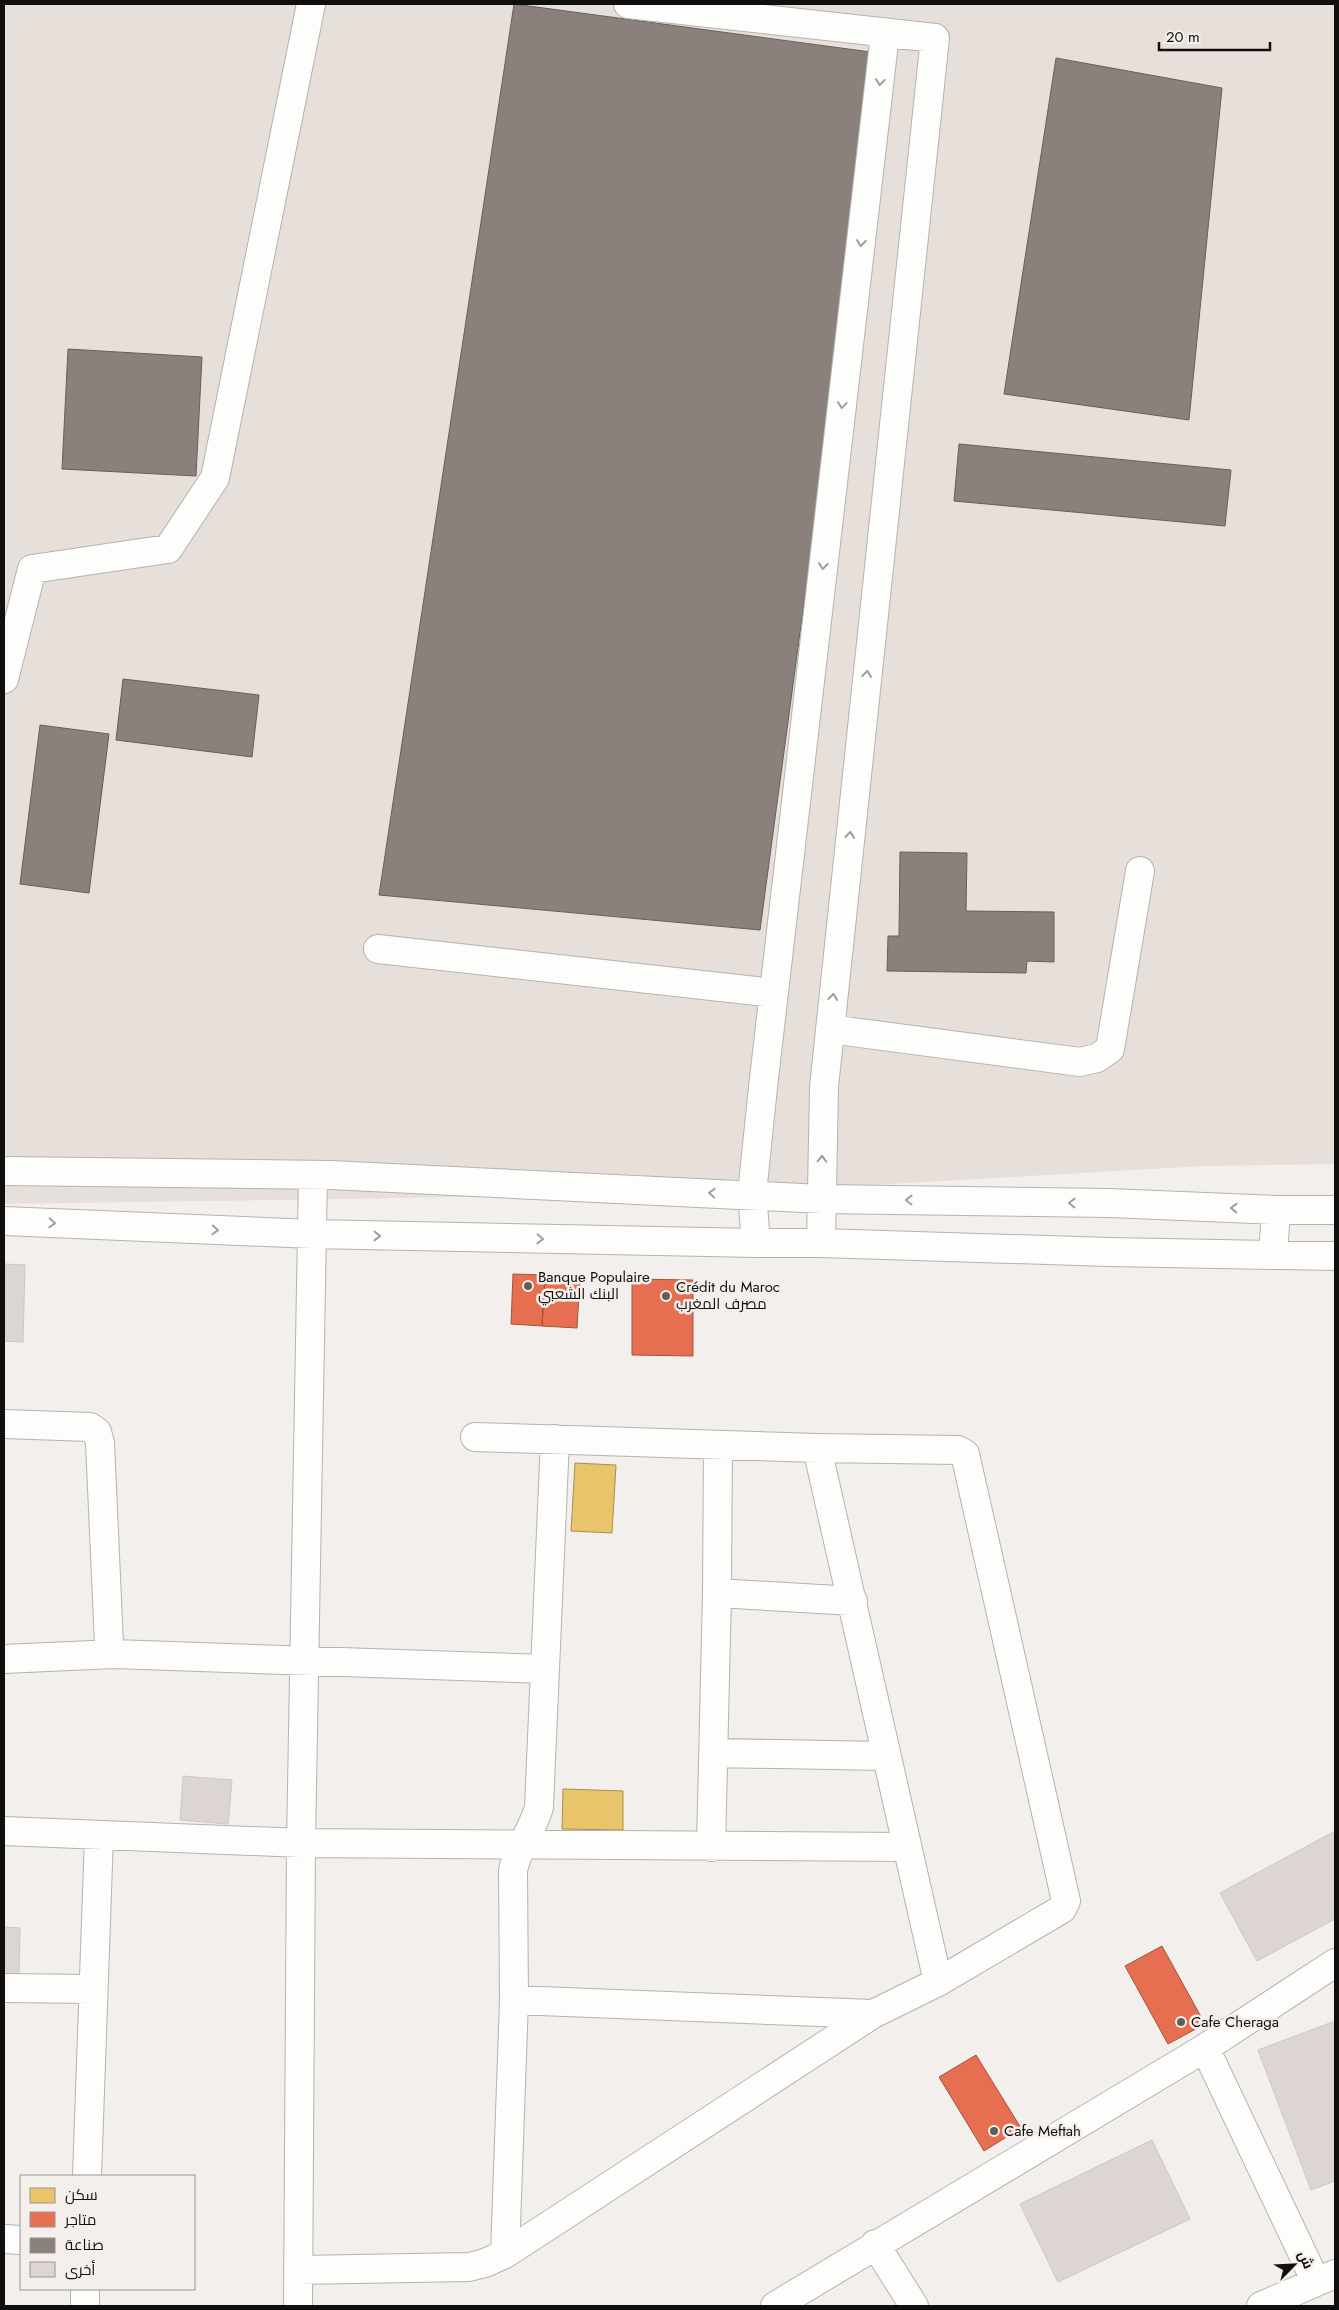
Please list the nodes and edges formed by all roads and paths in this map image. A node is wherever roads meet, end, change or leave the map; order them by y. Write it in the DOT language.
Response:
graph roads {
  1 [pos="311,4"];
  2 [pos="628,4"];
  3 [pos="885,34"];
  4 [pos="4,679"];
  5 [pos="1140,871"];
  6 [pos="378,949"];
  7 [pos="774,993"];
  8 [pos="830,1029"];
  9 [pos="4,1171"];
  10 [pos="313,1175"];
  11 [pos="752,1194"];
  12 [pos="822,1199"];
  13 [pos="1276,1210"];
  14 [pos="1335,1210"];
  15 [pos="4,1221"];
  16 [pos="312,1234"];
  17 [pos="756,1243"];
  18 [pos="822,1243"];
  19 [pos="1273,1255"];
  20 [pos="1335,1256"];
  21 [pos="4,1424"];
  22 [pos="475,1437"];
  23 [pos="555,1439"];
  24 [pos="718,1445"];
  25 [pos="816,1448"];
  26 [pos="717,1593"];
  27 [pos="853,1601"];
  28 [pos="114,1654"];
  29 [pos="4,1659"];
  30 [pos="304,1659"];
  31 [pos="543,1669"];
  32 [pos="714,1753"];
  33 [pos="885,1756"];
  34 [pos="4,1831"];
  35 [pos="99,1836"];
  36 [pos="301,1843"];
  37 [pos="524,1843"];
  38 [pos="907,1847"];
  39 [pos="711,1848"];
  40 [pos="1335,1963"];
  41 [pos="938,1982"];
  42 [pos="4,1988"];
  43 [pos="93,1989"];
  44 [pos="514,2000"];
  45 [pos="873,2014"];
  46 [pos="1205,2048"];
  47 [pos="87,2175"];
  48 [pos="4,2240"];
  49 [pos="20,2240"];
  50 [pos="875,2244"];
  51 [pos="505,2254"];
  52 [pos="298,2270"];
  53 [pos="1326,2278"];
  54 [pos="85,2290"];
  55 [pos="85,2306"];
  56 [pos="298,2306"];
  57 [pos="775,2306"];
  58 [pos="914,2306"];
  59 [pos="1261,2306"];
  1 -- 4 [label="street"];
  2 -- 3 [label="street"];
  3 -- 7 [label="street, one-way"];
  8 -- 3 [label="street, one-way"];
  5 -- 8 [label="street"];
  6 -- 7 [label="street"];
  7 -- 11 [label="street"];
  12 -- 8 [label="street, one-way"];
  9 -- 10 [label="street"];
  11 -- 10 [label="street, one-way"];
  10 -- 16 [label="street"];
  11 -- 12 [label="street"];
  11 -- 17 [label="street"];
  13 -- 12 [label="street, one-way"];
  12 -- 18 [label="street"];
  13 -- 14 [label="street"];
  13 -- 19 [label="street"];
  15 -- 16 [label="street, one-way"];
  16 -- 17 [label="street, one-way"];
  16 -- 30 [label="street"];
  17 -- 18 [label="street"];
  18 -- 19 [label="street"];
  19 -- 20 [label="street"];
  21 -- 28 [label="street"];
  22 -- 23 [label="street"];
  23 -- 24 [label="street"];
  23 -- 31 [label="street"];
  24 -- 25 [label="street"];
  24 -- 26 [label="street"];
  25 -- 27 [label="street"];
  25 -- 41 [label="street"];
  26 -- 27 [label="street"];
  26 -- 32 [label="street"];
  27 -- 33 [label="street"];
  28 -- 29 [label="street"];
  28 -- 30 [label="street"];
  30 -- 31 [label="street"];
  30 -- 36 [label="street"];
  31 -- 37 [label="street"];
  32 -- 33 [label="street"];
  32 -- 39 [label="street"];
  33 -- 38 [label="street"];
  34 -- 35 [label="street"];
  35 -- 36 [label="street"];
  35 -- 43 [label="street"];
  36 -- 37 [label="street"];
  36 -- 52 [label="street"];
  37 -- 39 [label="street"];
  37 -- 44 [label="street"];
  38 -- 39 [label="street"];
  38 -- 41 [label="street"];
  40 -- 46 [label="street"];
  41 -- 45 [label="street"];
  42 -- 43 [label="street"];
  43 -- 47 [label="street"];
  44 -- 45 [label="street"];
  44 -- 51 [label="street"];
  45 -- 51 [label="street"];
  46 -- 50 [label="street"];
  46 -- 53 [label="street"];
  48 -- 49 [label="street"];
  50 -- 57 [label="street"];
  50 -- 58 [label="street"];
  51 -- 52 [label="street"];
  52 -- 56 [label="street"];
  53 -- 59 [label="street"];
  54 -- 55 [label="street"];
}
